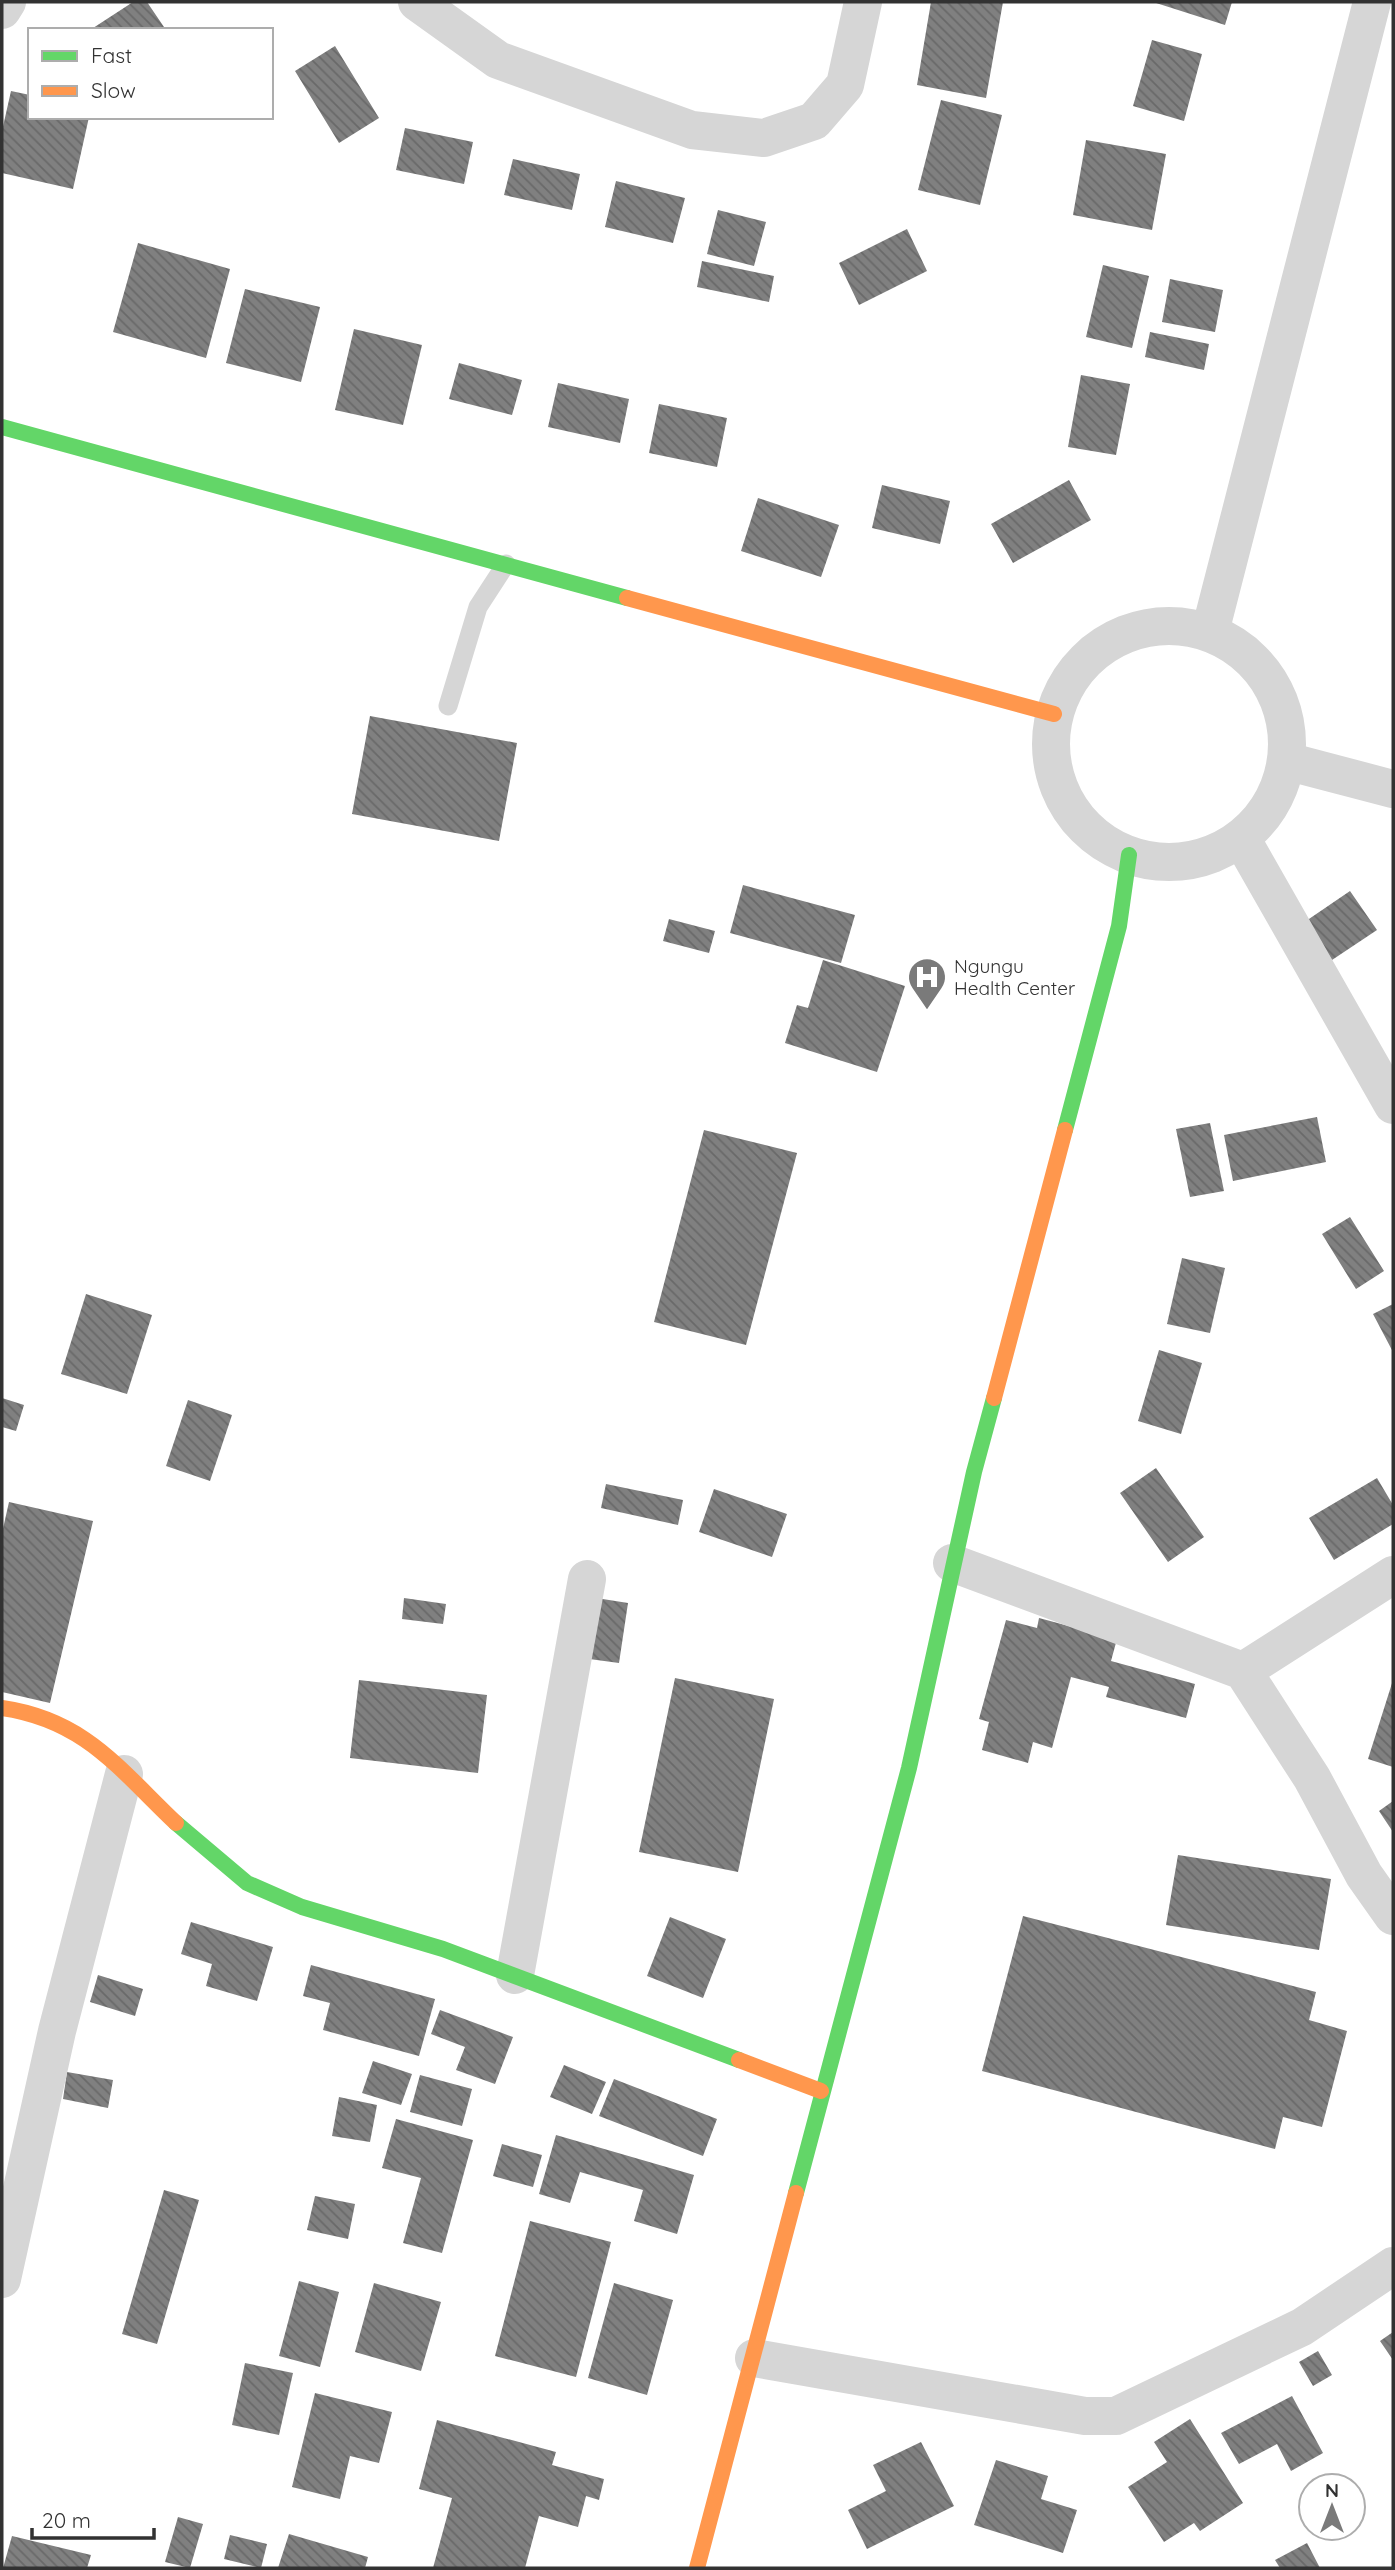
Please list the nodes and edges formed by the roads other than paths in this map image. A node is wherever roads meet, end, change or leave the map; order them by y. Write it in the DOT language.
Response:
graph roads {
  1 [pos="7,2"];
  2 [pos="417,2"];
  3 [pos="863,2"];
  4 [pos="1372,2"];
  5 [pos="2,10"];
  6 [pos="2,427"];
  7 [pos="506,564"];
  8 [pos="1209,632"];
  9 [pos="448,706"];
  10 [pos="1054,714"];
  11 [pos="1286,761"];
  12 [pos="1393,789"];
  13 [pos="1241,838"];
  14 [pos="1129,855"];
  15 [pos="1393,1105"];
  16 [pos="952,1563"];
  17 [pos="1393,1575"];
  18 [pos="587,1579"];
  19 [pos="1243,1671"];
  20 [pos="2,1708"];
  21 [pos="124,1774"];
  22 [pos="1393,1916"];
  23 [pos="514,1975"];
  24 [pos="821,2091"];
  25 [pos="35,2133"];
  26 [pos="2,2151"];
  27 [pos="1393,2266"];
  28 [pos="2,2279"];
  29 [pos="754,2358"];
  30 [pos="697,2568"];
  1 -- 5 [label="street"];
  2 -- 3 [label="street"];
  4 -- 8 [label="street"];
  6 -- 7 [label="street"];
  7 -- 9 [label="lane"];
  7 -- 10 [label="street"];
  8 -- 10 [label="street"];
  8 -- 11 [label="street"];
  10 -- 14 [label="street"];
  11 -- 12 [label="street"];
  11 -- 13 [label="street"];
  13 -- 14 [label="street"];
  13 -- 15 [label="street"];
  14 -- 16 [label="street"];
  16 -- 19 [label="street"];
  16 -- 24 [label="street"];
  17 -- 19 [label="street"];
  18 -- 23 [label="street"];
  19 -- 22 [label="street"];
  20 -- 21 [label="street"];
  21 -- 23 [label="street"];
  21 -- 25 [label="street"];
  23 -- 24 [label="street"];
  24 -- 29 [label="street"];
  25 -- 26 [label="street"];
  25 -- 28 [label="street"];
  27 -- 29 [label="street"];
  29 -- 30 [label="street"];
}
